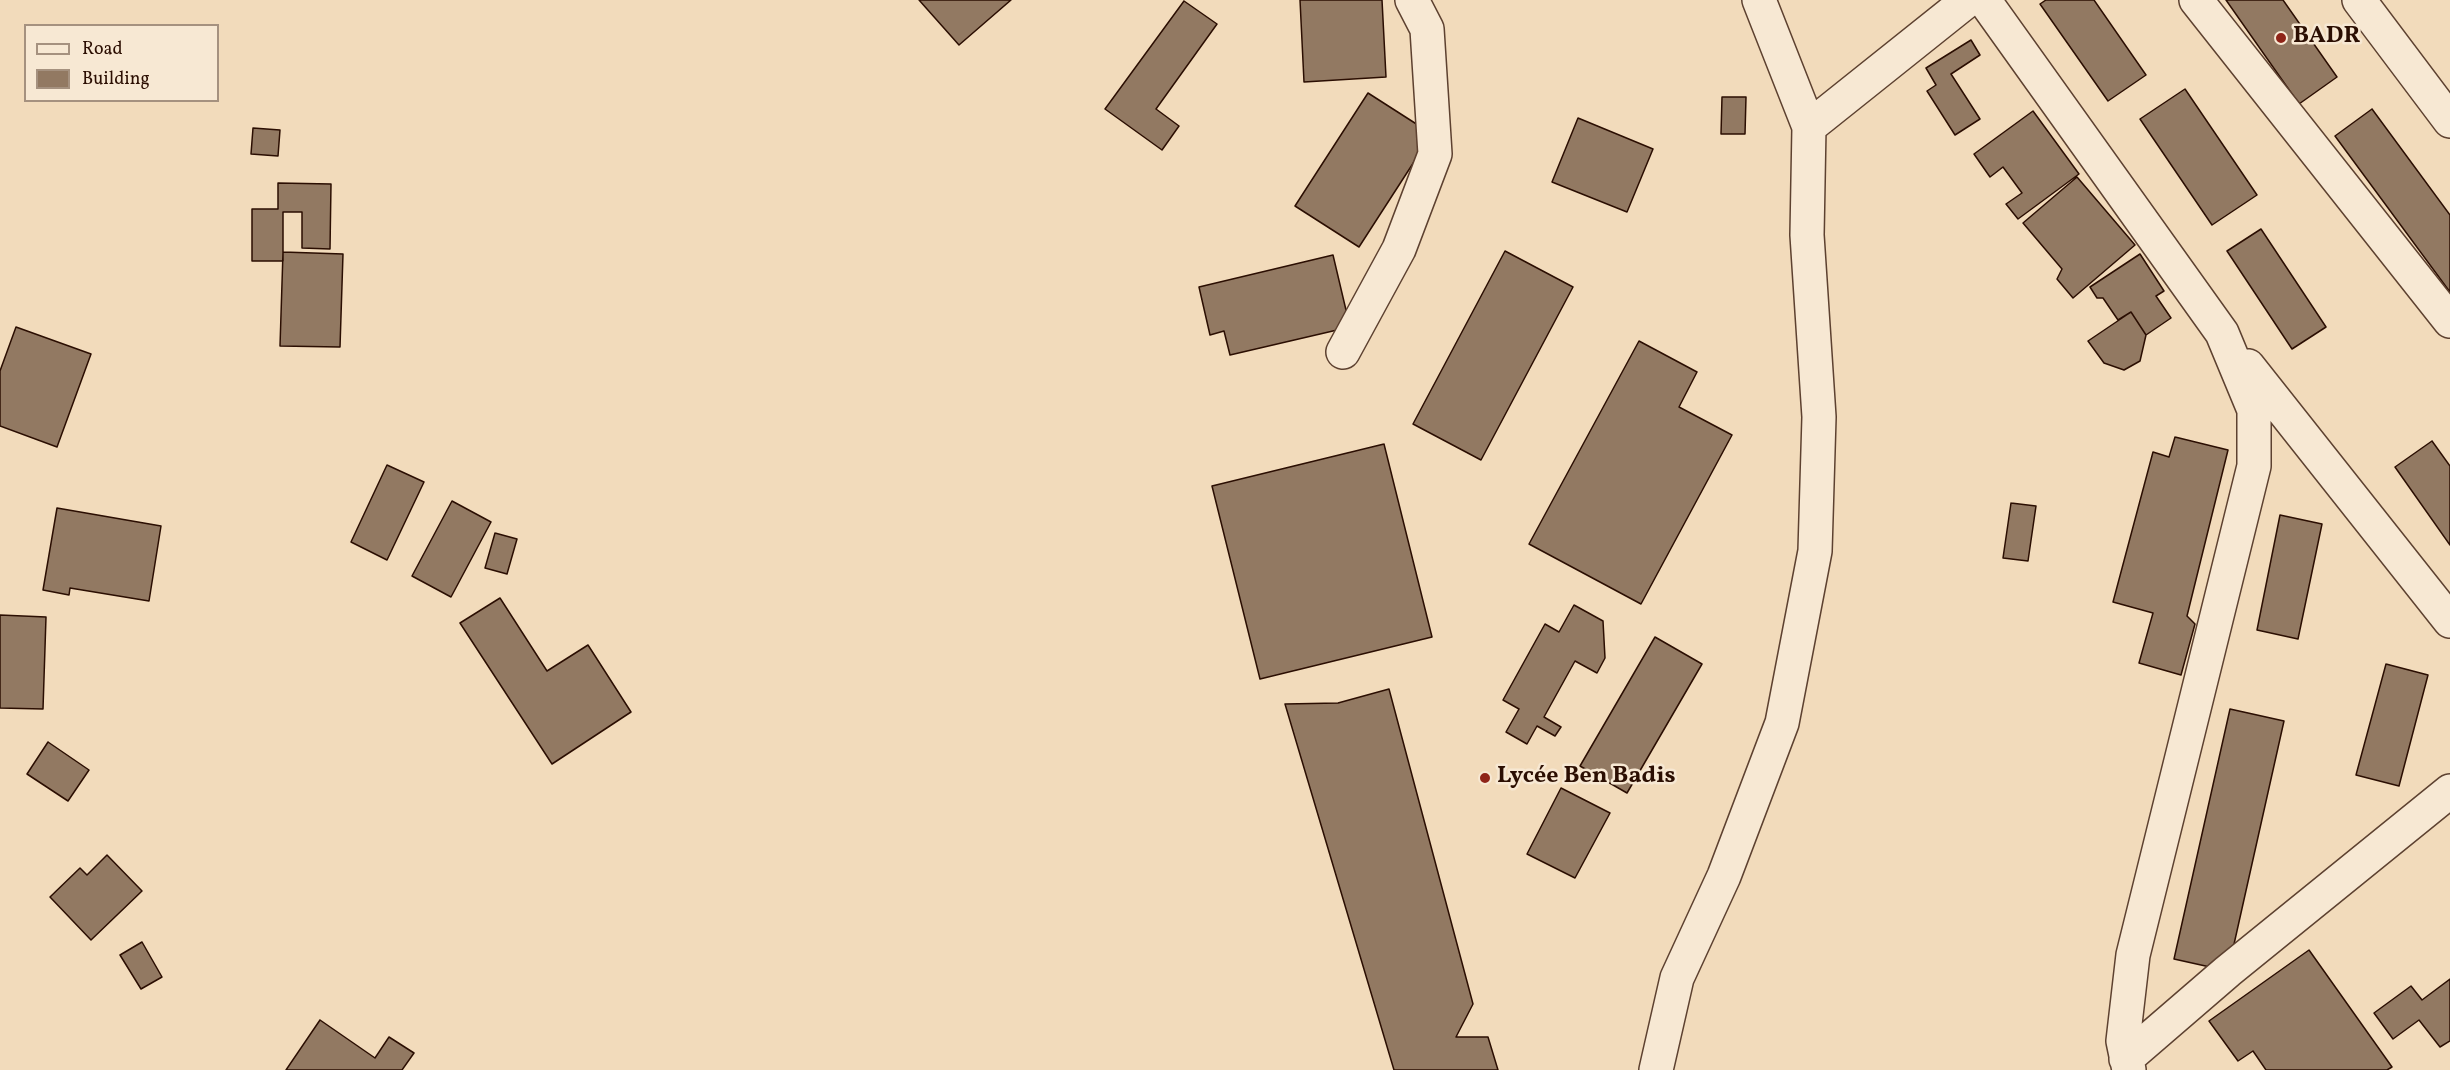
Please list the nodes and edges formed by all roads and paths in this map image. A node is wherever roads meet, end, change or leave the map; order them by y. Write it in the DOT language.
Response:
graph roads {
  1 [pos="1412,0"];
  2 [pos="1760,0"];
  3 [pos="1968,0"];
  4 [pos="1984,0"];
  5 [pos="2196,0"];
  6 [pos="2360,0"];
  7 [pos="2450,121"];
  8 [pos="1809,127"];
  9 [pos="2450,321"];
  10 [pos="2222,333"];
  11 [pos="1343,352"];
  12 [pos="2450,621"];
  13 [pos="2450,791"];
  14 [pos="2127,1064"];
  15 [pos="1656,1070"];
  1 -- 11 [label="street"];
  2 -- 8 [label="street"];
  3 -- 8 [label="street"];
  4 -- 10 [label="street"];
  5 -- 9 [label="street"];
  6 -- 7 [label="street"];
  8 -- 15 [label="street"];
  10 -- 12 [label="street"];
  10 -- 14 [label="street"];
  13 -- 14 [label="street"];
}
